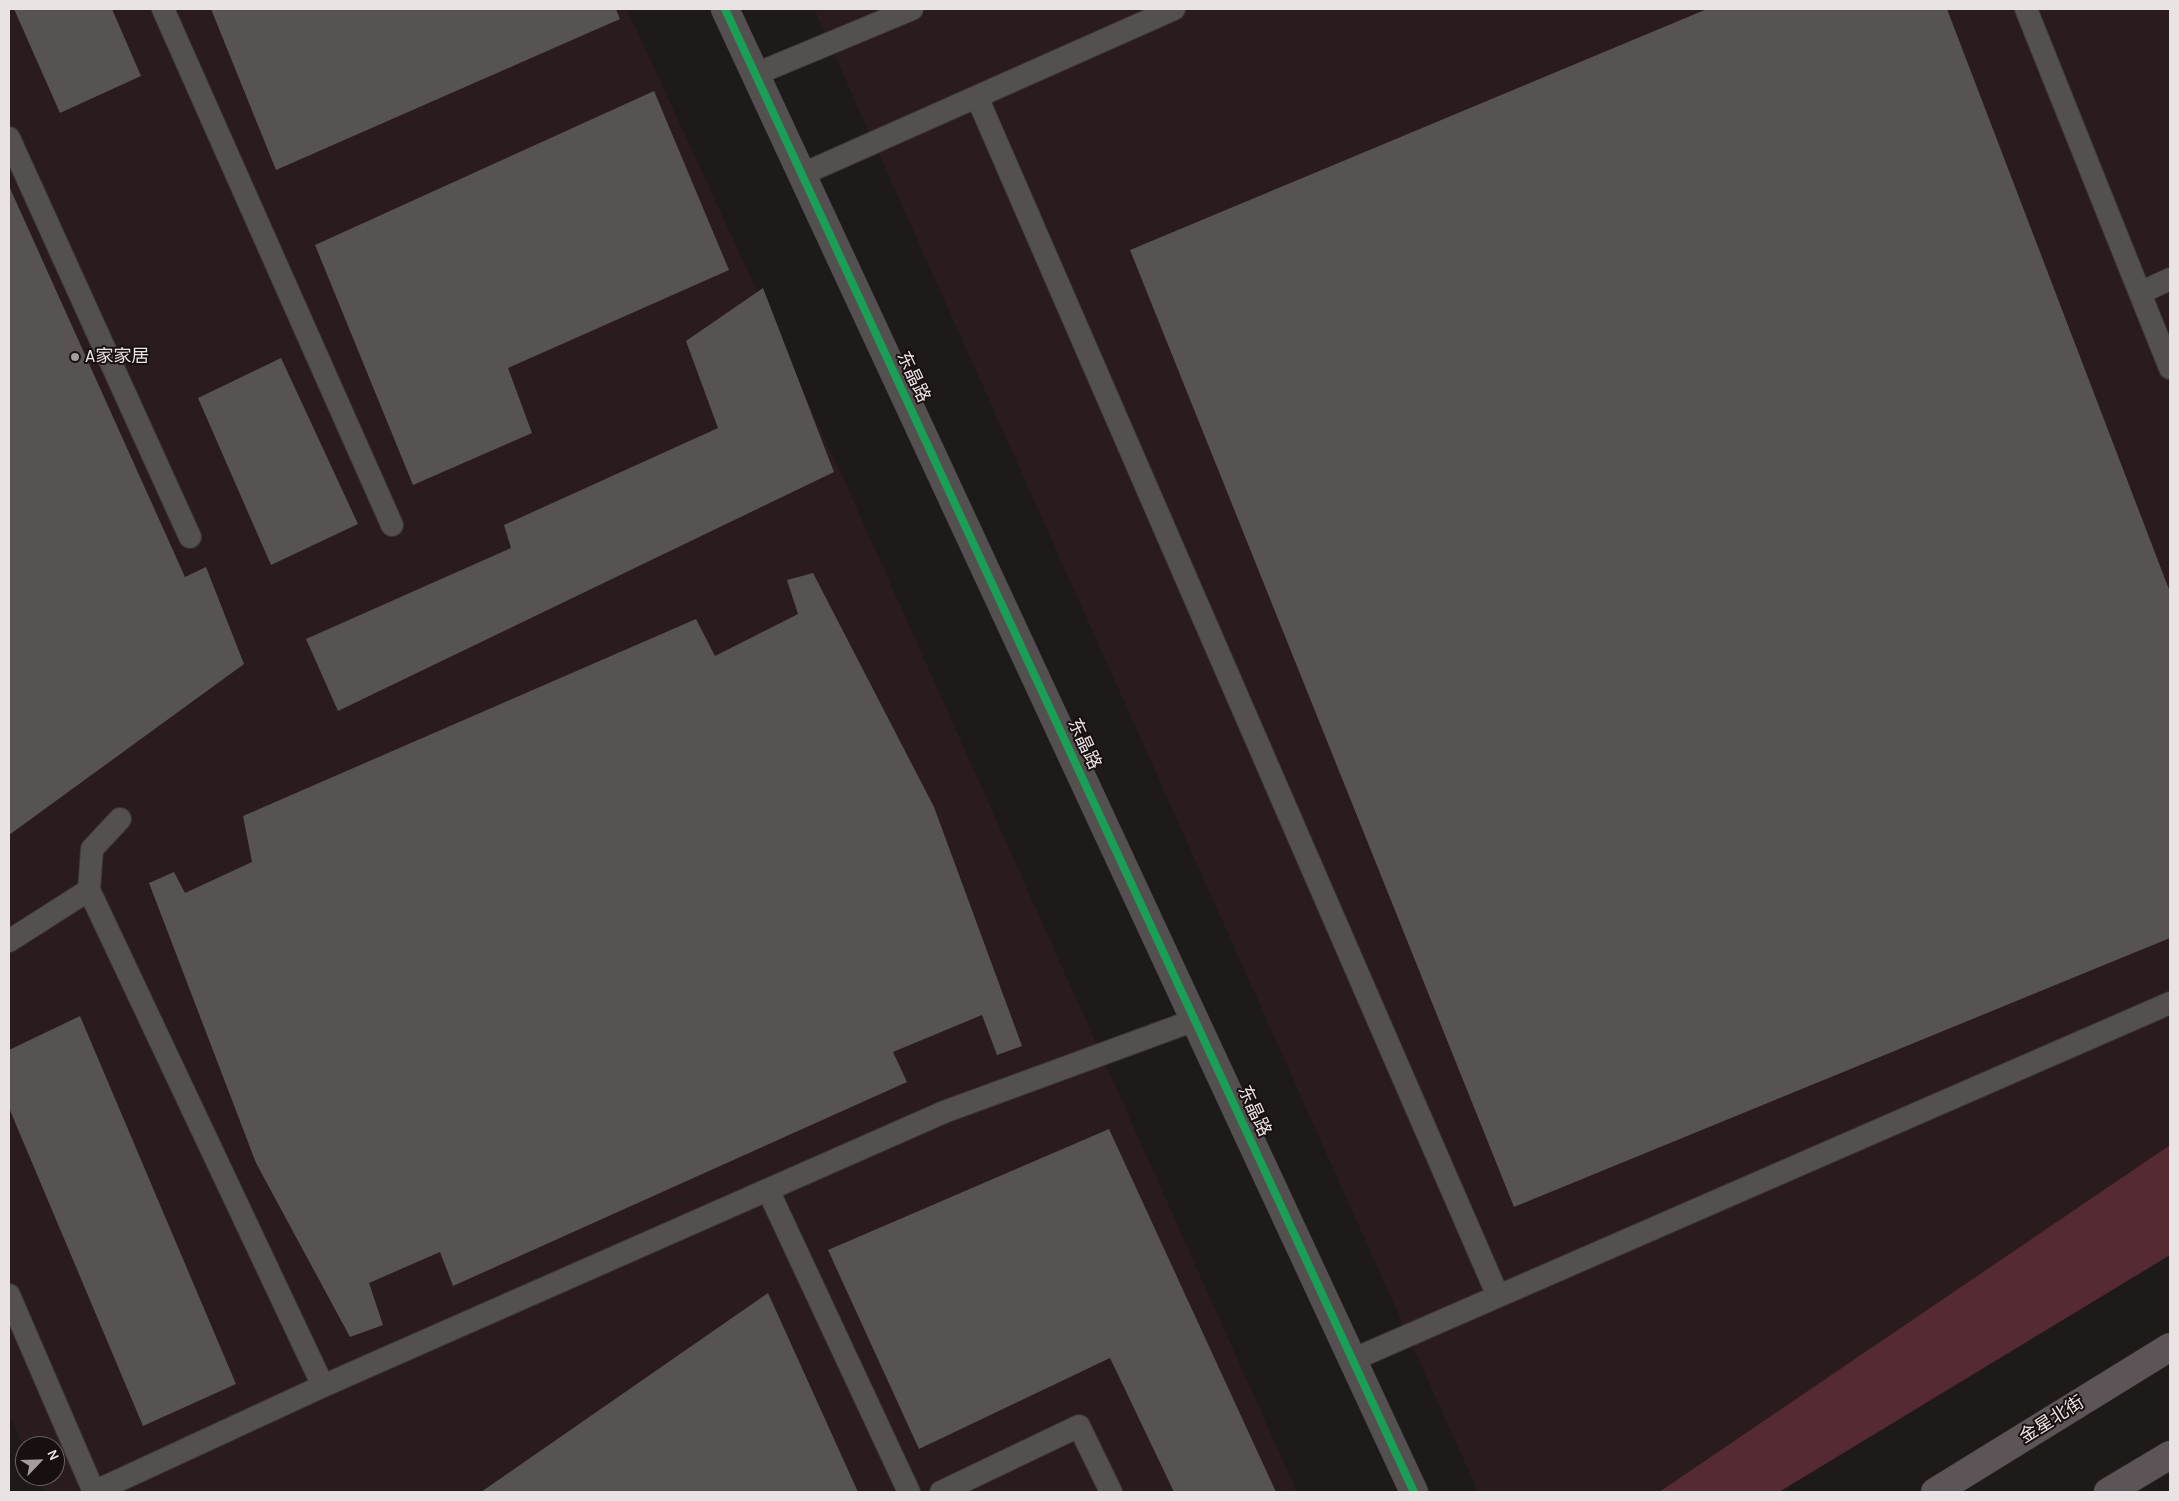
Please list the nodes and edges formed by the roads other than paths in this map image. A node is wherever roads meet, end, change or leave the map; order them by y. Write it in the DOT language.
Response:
graph roads {
  1 [pos="163,9"];
  2 [pos="726,9"];
  3 [pos="1174,9"];
  4 [pos="2026,9"];
  5 [pos="905,10"];
  6 [pos="756,74"];
  7 [pos="977,97"];
  8 [pos="9,138"];
  9 [pos="802,174"];
  10 [pos="2170,279"];
  11 [pos="2140,292"];
  12 [pos="2170,368"];
  13 [pos="392,525"];
  14 [pos="190,537"];
  15 [pos="120,819"];
  16 [pos="89,890"];
  17 [pos="9,941"];
  18 [pos="2170,1003"];
  19 [pos="1195,1020"];
  20 [pos="768,1190"];
  21 [pos="9,1295"];
  22 [pos="1498,1296"];
  23 [pos="2170,1347"];
  24 [pos="1352,1360"];
  25 [pos="323,1386"];
  26 [pos="2170,1455"];
  27 [pos="94,1492"];
  28 [pos="909,1492"];
  29 [pos="941,1492"];
  30 [pos="1111,1492"];
  31 [pos="1414,1492"];
  32 [pos="1935,1492"];
  33 [pos="2108,1492"];
  1 -- 13 [label="lane"];
  2 -- 6 [label="street, 东晶路"];
  3 -- 7 [label="lane"];
  4 -- 11 [label="lane"];
  5 -- 6 [label="lane"];
  6 -- 9 [label="street, 东晶路"];
  7 -- 9 [label="lane"];
  7 -- 22 [label="lane"];
  8 -- 14 [label="lane"];
  9 -- 19 [label="street, 东晶路"];
  10 -- 11 [label="lane"];
  11 -- 12 [label="lane"];
  15 -- 16 [label="lane"];
  16 -- 17 [label="lane"];
  16 -- 25 [label="lane"];
  18 -- 22 [label="lane"];
  19 -- 20 [label="lane"];
  19 -- 24 [label="street, 东晶路"];
  20 -- 25 [label="lane"];
  20 -- 28 [label="lane"];
  21 -- 27 [label="lane"];
  22 -- 24 [label="lane"];
  23 -- 32 [label="main road, 金星北街"];
  24 -- 31 [label="street, 东晶路"];
  25 -- 27 [label="lane"];
  26 -- 33 [label="main road"];
  29 -- 30 [label="lane"];
}
